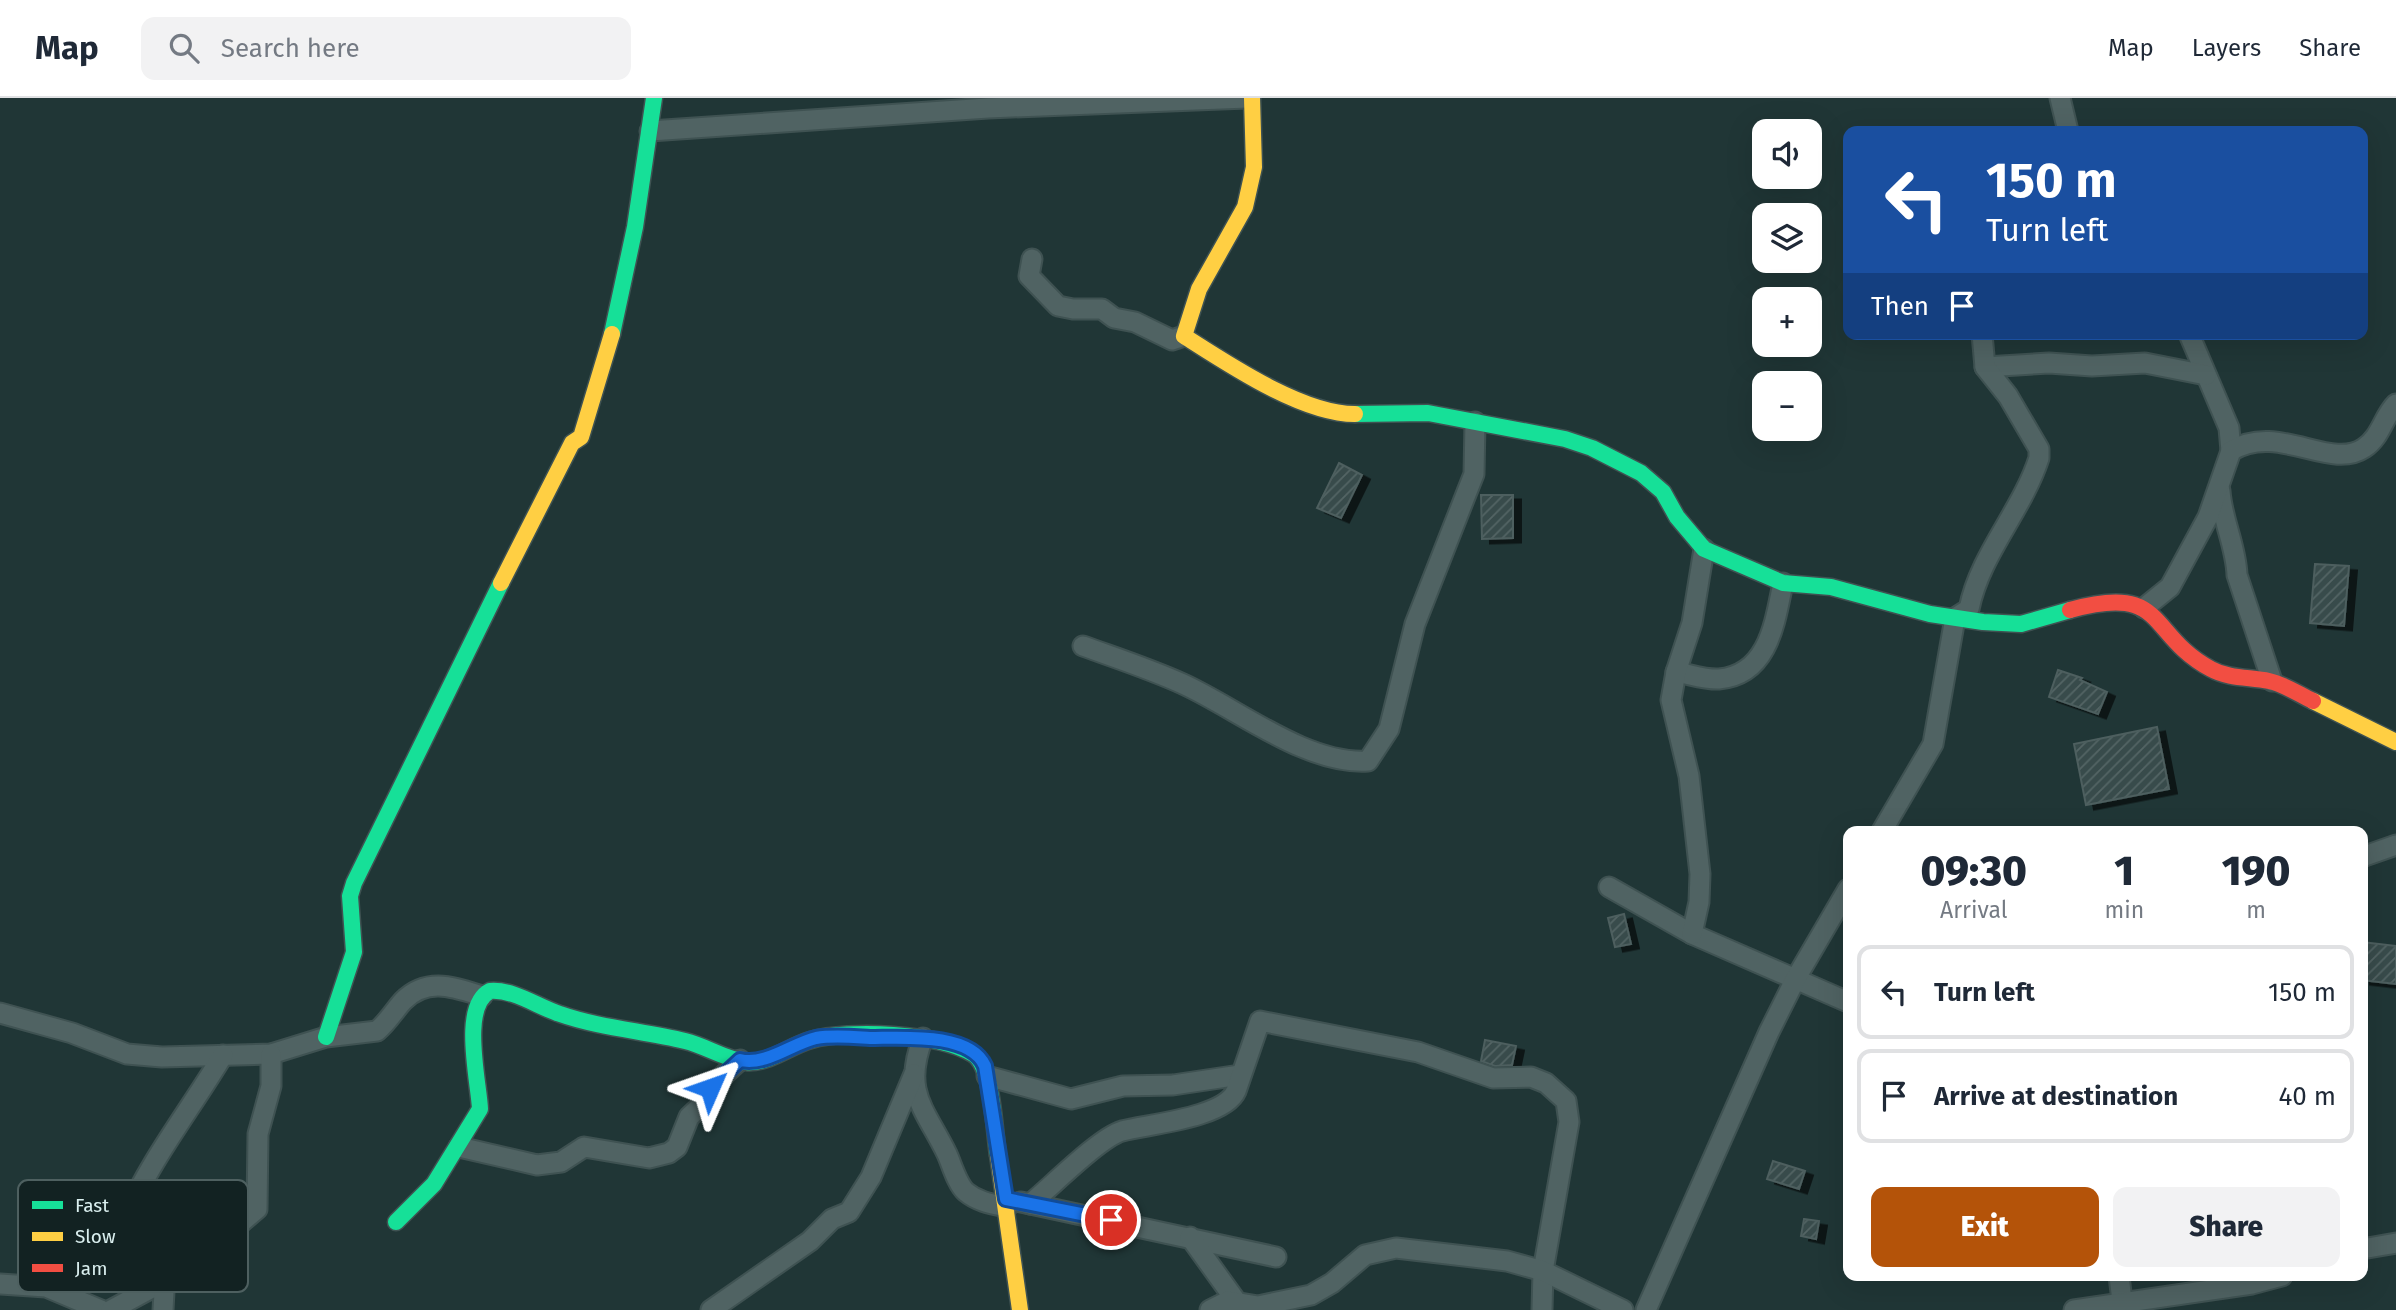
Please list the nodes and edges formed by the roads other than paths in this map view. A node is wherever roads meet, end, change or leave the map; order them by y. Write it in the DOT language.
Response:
graph roads {
  1 [pos="654,98"];
  2 [pos="1249,98"];
  3 [pos="2060,98"];
  4 [pos="2067,126"];
  5 [pos="650,131"];
  6 [pos="1032,259"];
  7 [pos="1184,336"];
  8 [pos="1983,340"];
  9 [pos="2191,340"];
  10 [pos="1985,368"];
  11 [pos="2206,375"];
  12 [pos="2396,404"];
  13 [pos="1475,422"];
  14 [pos="2231,451"];
  15 [pos="2219,479"];
  16 [pos="1704,549"];
  17 [pos="1783,583"];
  18 [pos="2144,608"];
  19 [pos="1955,618"];
  20 [pos="1083,646"];
  21 [pos="1676,672"];
  22 [pos="2272,681"];
  23 [pos="2396,742"];
  24 [pos="1885,826"];
  25 [pos="2396,845"];
  26 [pos="2368,855"];
  27 [pos="1609,887"];
  28 [pos="1843,898"];
  29 [pos="1692,934"];
  30 [pos="1796,978"];
  31 [pos="482,996"];
  32 [pos="1843,1000"];
  33 [pos="0,1013"];
  34 [pos="326,1037"];
  35 [pos="923,1038"];
  36 [pos="271,1054"];
  37 [pos="223,1055"];
  38 [pos="740,1060"];
  39 [pos="914,1074"];
  40 [pos="1240,1075"];
  41 [pos="987,1076"];
  42 [pos="459,1147"];
  43 [pos="145,1180"];
  44 [pos="1006,1203"];
  45 [pos="1030,1204"];
  46 [pos="248,1217"];
  47 [pos="396,1222"];
  48 [pos="1190,1237"];
  49 [pos="2396,1242"];
  50 [pos="2368,1248"];
  51 [pos="1276,1257"];
  52 [pos="1542,1271"];
  53 [pos="2120,1281"];
  54 [pos="2263,1281"];
  55 [pos="0,1284"];
  56 [pos="18,1285"];
  57 [pos="58,1292"];
  58 [pos="144,1292"];
  59 [pos="164,1292"];
  60 [pos="1236,1301"];
  61 [pos="2122,1301"];
  62 [pos="100,1310"];
  63 [pos="111,1310"];
  64 [pos="163,1310"];
  65 [pos="711,1310"];
  66 [pos="1020,1310"];
  67 [pos="1210,1310"];
  68 [pos="1542,1310"];
  69 [pos="1623,1310"];
  70 [pos="1646,1310"];
  71 [pos="2074,1310"];
  1 -- 5 [label="street"];
  2 -- 5 [label="street"];
  2 -- 7 [label="street"];
  3 -- 4 [label="street"];
  5 -- 34 [label="street"];
  6 -- 7 [label="street"];
  7 -- 13 [label="street"];
  8 -- 10 [label="street"];
  9 -- 11 [label="street"];
  10 -- 11 [label="street"];
  10 -- 19 [label="street"];
  11 -- 14 [label="street"];
  12 -- 14 [label="street"];
  13 -- 16 [label="street"];
  13 -- 20 [label="street"];
  14 -- 15 [label="street"];
  15 -- 18 [label="street"];
  15 -- 22 [label="street"];
  16 -- 17 [label="street"];
  16 -- 21 [label="street"];
  17 -- 19 [label="street"];
  17 -- 21 [label="street"];
  18 -- 19 [label="street"];
  18 -- 22 [label="street"];
  19 -- 24 [label="street"];
  21 -- 29 [label="street"];
  22 -- 23 [label="street"];
  25 -- 26 [label="street"];
  27 -- 29 [label="street"];
  28 -- 30 [label="street"];
  29 -- 30 [label="street"];
  30 -- 32 [label="street"];
  30 -- 70 [label="street"];
  31 -- 34 [label="street"];
  31 -- 38 [label="street"];
  31 -- 42 [label="street"];
  33 -- 37 [label="street"];
  34 -- 36 [label="street"];
  35 -- 38 [label="street"];
  35 -- 39 [label="street"];
  35 -- 41 [label="street"];
  36 -- 37 [label="street"];
  36 -- 46 [label="street"];
  37 -- 43 [label="street"];
  38 -- 42 [label="street"];
  39 -- 44 [label="street"];
  39 -- 65 [label="street"];
  40 -- 41 [label="street"];
  40 -- 45 [label="street"];
  40 -- 52 [label="street"];
  41 -- 44 [label="street"];
  42 -- 47 [label="street"];
  44 -- 45 [label="street"];
  44 -- 66 [label="street"];
  45 -- 48 [label="street"];
  48 -- 51 [label="street"];
  48 -- 60 [label="street"];
  49 -- 50 [label="street"];
  52 -- 60 [label="street"];
  52 -- 68 [label="street"];
  52 -- 69 [label="street"];
  53 -- 61 [label="street"];
  54 -- 61 [label="street"];
  55 -- 56 [label="street"];
  57 -- 62 [label="street"];
  58 -- 63 [label="street"];
  59 -- 64 [label="street"];
  60 -- 67 [label="street"];
  61 -- 71 [label="street"];
}
